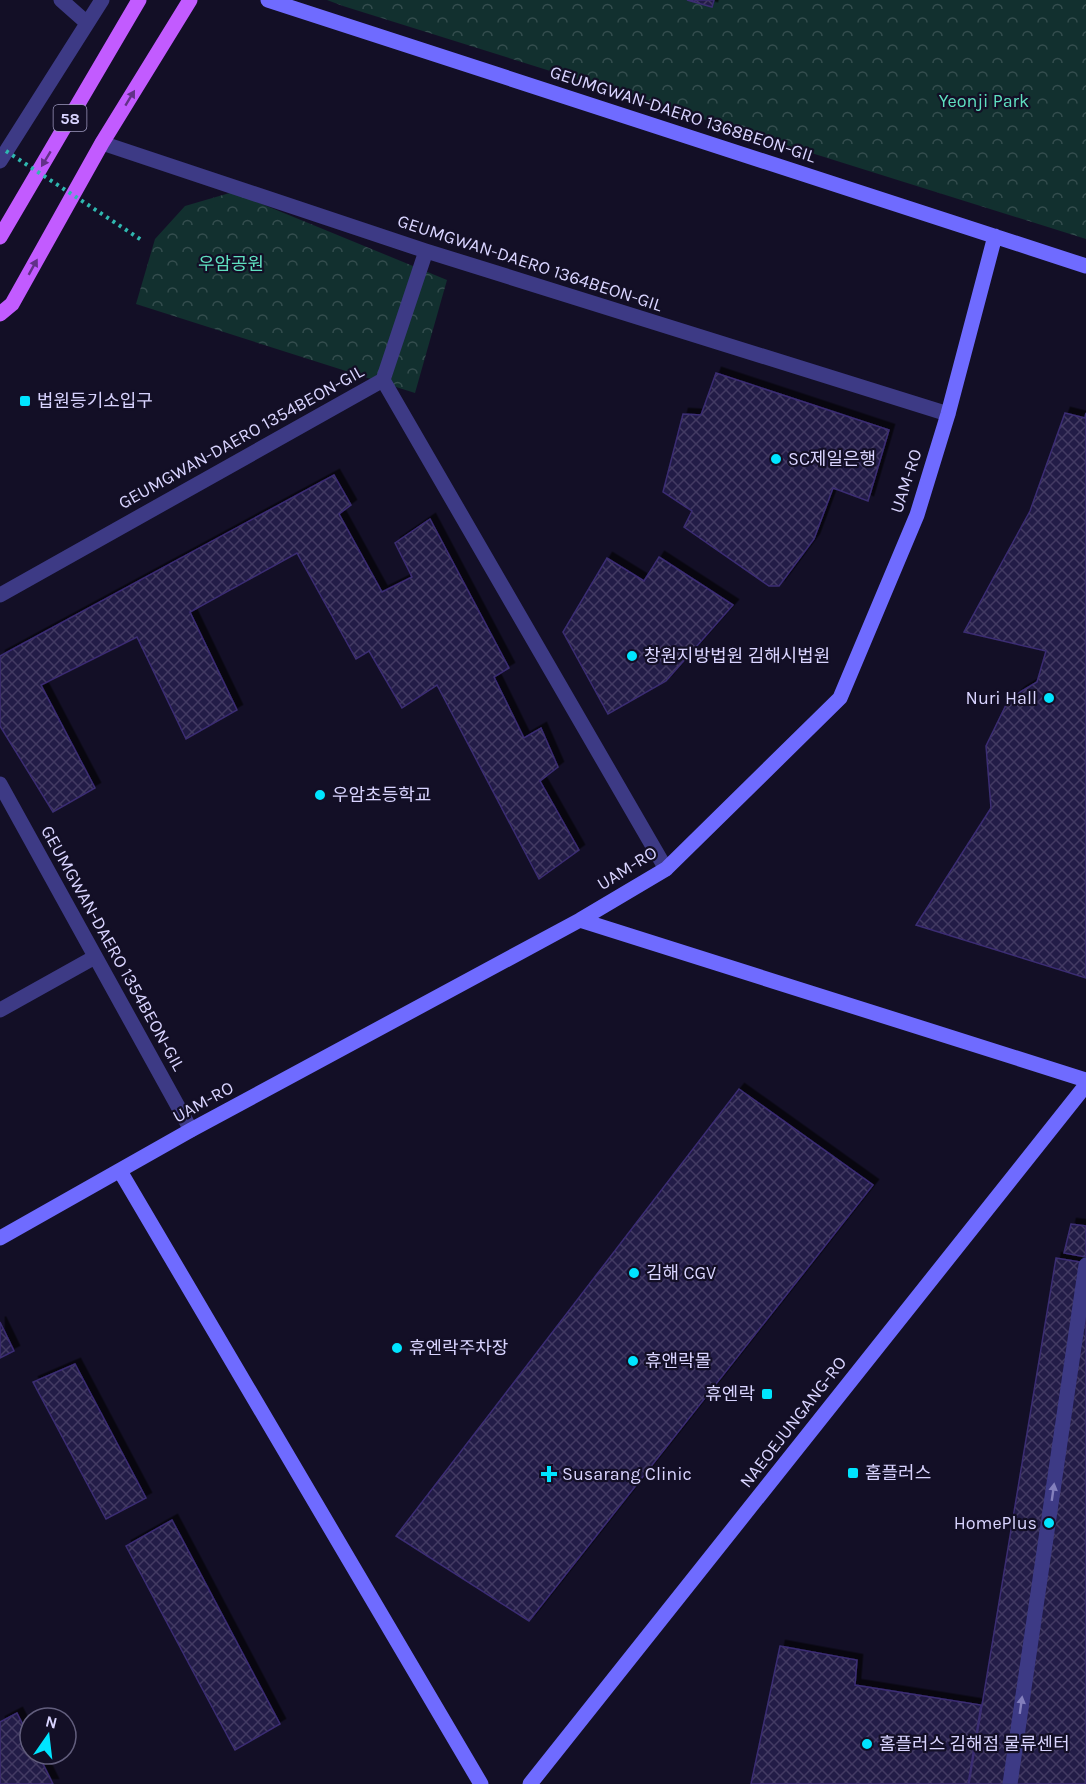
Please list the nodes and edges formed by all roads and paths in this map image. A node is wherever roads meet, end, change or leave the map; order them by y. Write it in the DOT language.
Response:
graph roads {
  1 [pos="61,0"];
  2 [pos="102,0"];
  3 [pos="140,0"];
  4 [pos="190,0"];
  5 [pos="268,0"];
  6 [pos="87,23"];
  7 [pos="102,143"];
  8 [pos="3,156"];
  9 [pos="995,236"];
  10 [pos="0,237"];
  11 [pos="143,241"];
  12 [pos="426,251"];
  13 [pos="1086,266"];
  14 [pos="0,314"];
  15 [pos="383,380"];
  16 [pos="948,414"];
  17 [pos="0,595"];
  18 [pos="0,784"];
  19 [pos="666,869"];
  20 [pos="580,920"];
  21 [pos="95,957"];
  22 [pos="0,1010"];
  23 [pos="1086,1080"];
  24 [pos="1086,1085"];
  25 [pos="191,1130"];
  26 [pos="120,1171"];
  27 [pos="0,1238"];
  28 [pos="1086,1265"];
  29 [pos="481,1784"];
  30 [pos="530,1784"];
  31 [pos="1010,1784"];
  1 -- 6 [label="street"];
  2 -- 6 [label="street"];
  3 -- 10 [label="main road, 58, one-way"];
  7 -- 4 [label="main road, one-way"];
  5 -- 9 [label="street, GEUMGWAN-DAERO 1368BEON-GIL"];
  6 -- 8 [label="street"];
  7 -- 12 [label="street, GEUMGWAN-DAERO 1364BEON-GIL"];
  14 -- 7 [label="main road, one-way"];
  8 -- 11 [label="path, bridge"];
  9 -- 13 [label="street, GEUMGWAN-DAERO 1368BEON-GIL"];
  9 -- 16 [label="street, UAM-RO"];
  12 -- 15 [label="street, GEUMGWAN-DAERO 1354BEON-GIL"];
  12 -- 16 [label="street, GEUMGWAN-DAERO 1364BEON-GIL"];
  15 -- 17 [label="street, GEUMGWAN-DAERO 1354BEON-GIL"];
  15 -- 19 [label="street"];
  16 -- 19 [label="street, UAM-RO"];
  18 -- 21 [label="street, GEUMGWAN-DAERO 1354BEON-GIL"];
  19 -- 20 [label="street, UAM-RO"];
  20 -- 23 [label="street"];
  20 -- 25 [label="street, UAM-RO"];
  21 -- 22 [label="street"];
  21 -- 25 [label="street, GEUMGWAN-DAERO 1354BEON-GIL"];
  24 -- 30 [label="street, NAEOEJUNGANG-RO"];
  25 -- 26 [label="street, UAM-RO"];
  26 -- 27 [label="street, UAM-RO"];
  26 -- 29 [label="street"];
  31 -- 28 [label="street, one-way"];
}
